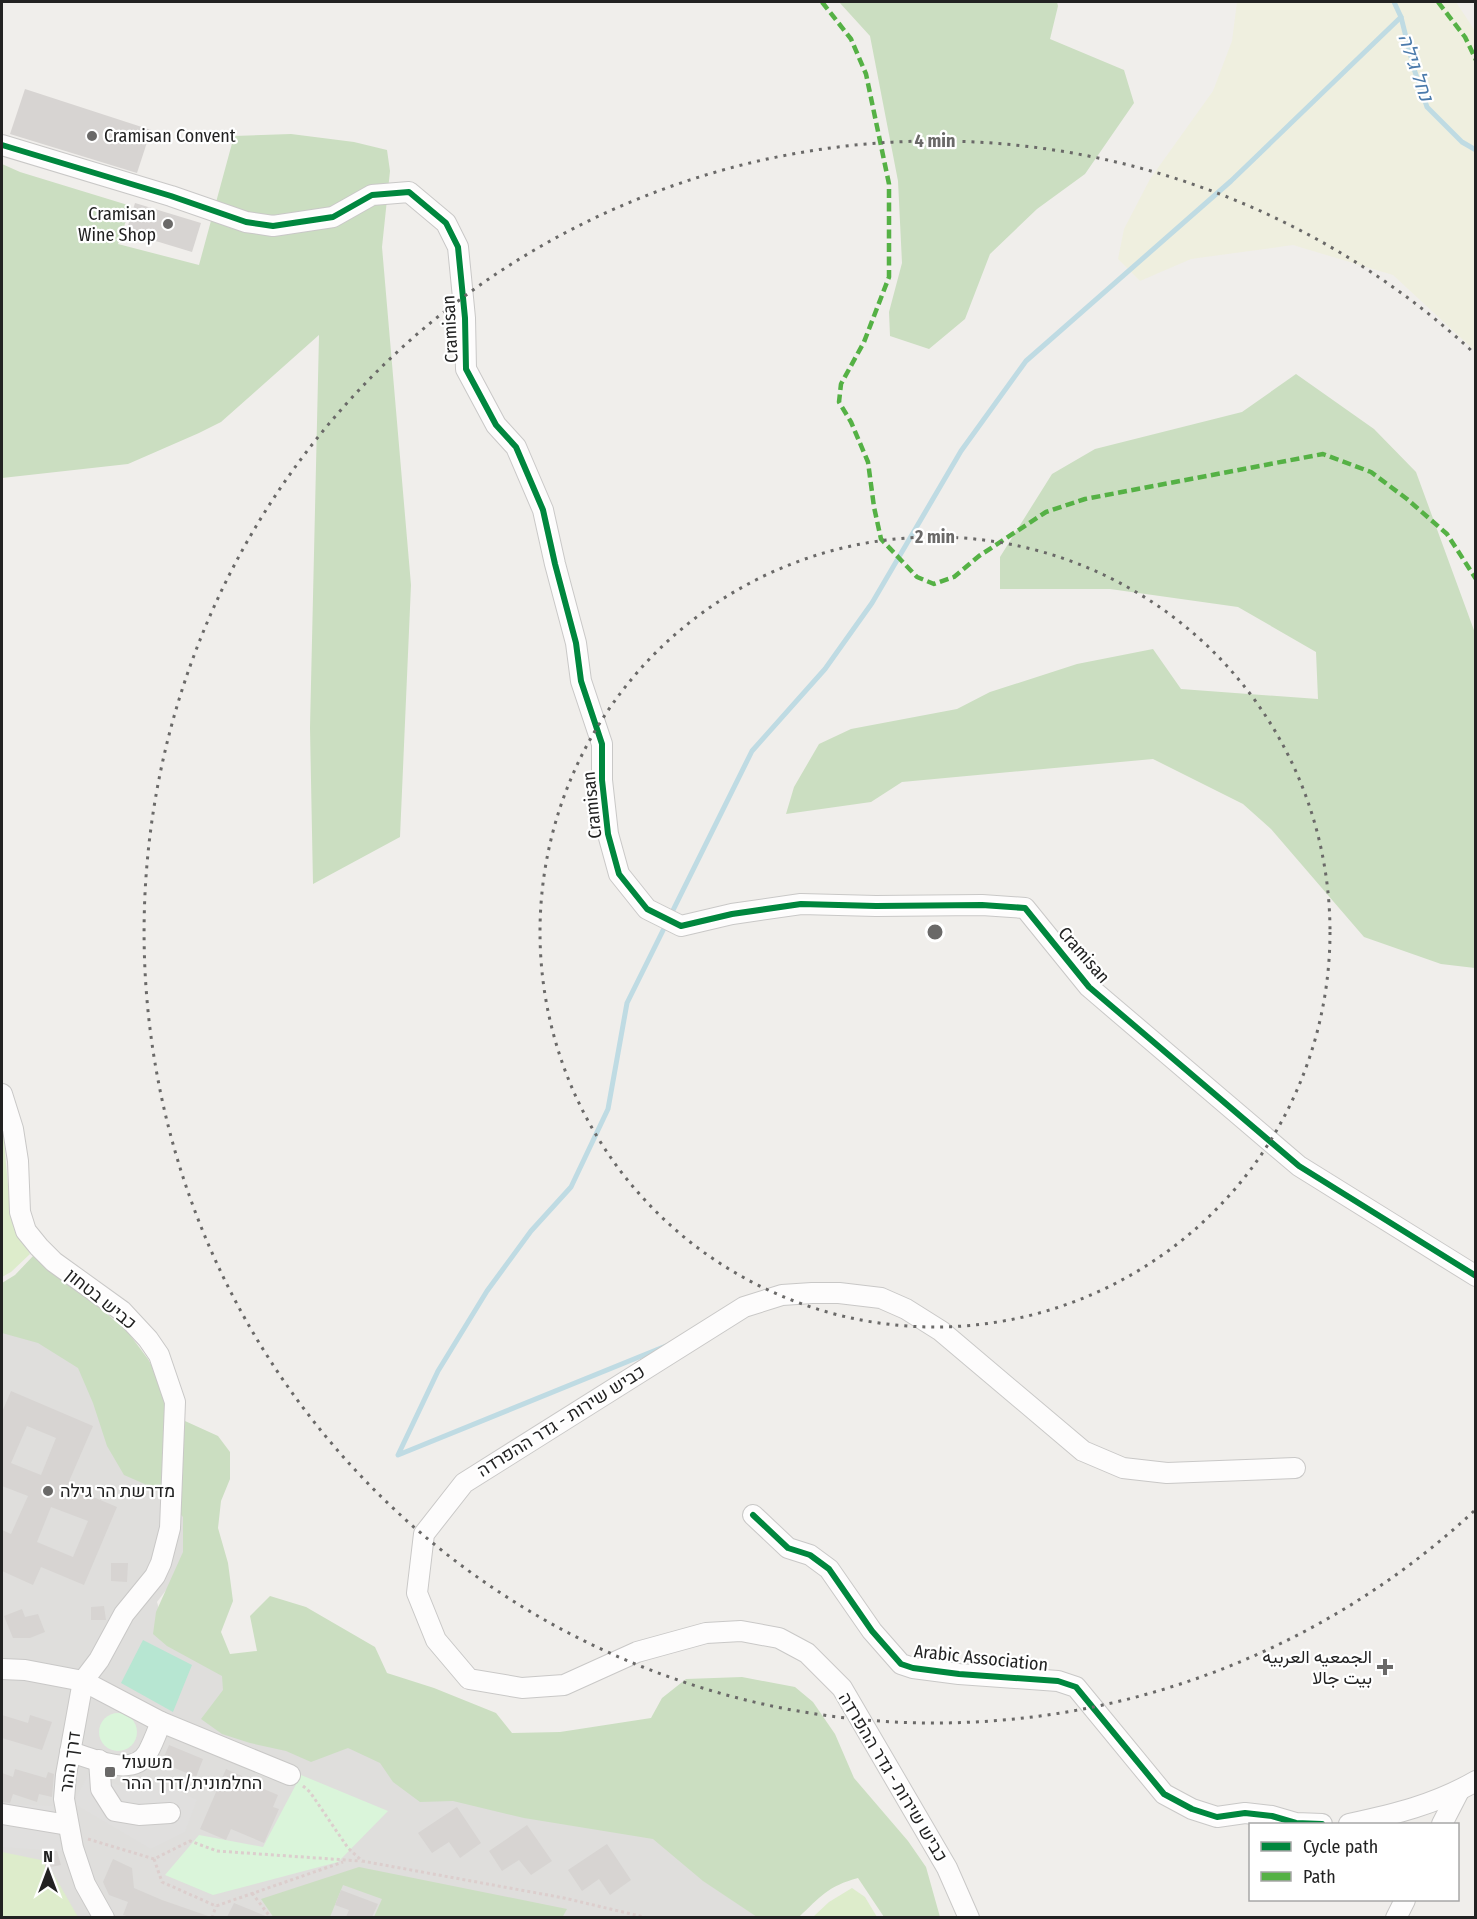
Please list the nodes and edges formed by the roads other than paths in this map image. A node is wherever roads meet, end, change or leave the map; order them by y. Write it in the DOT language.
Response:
graph roads {
  1 [pos="2,145"];
  2 [pos="2,1094"];
  3 [pos="1476,1276"];
  4 [pos="1295,1468"];
  5 [pos="753,1515"];
  6 [pos="2,1669"];
  7 [pos="83,1681"];
  8 [pos="161,1722"];
  9 [pos="70,1752"];
  10 [pos="99,1760"];
  11 [pos="290,1775"];
  12 [pos="1467,1786"];
  13 [pos="170,1813"];
  14 [pos="2,1814"];
  15 [pos="1296,1823"];
  16 [pos="1354,1823"];
  17 [pos="1443,1823"];
  18 [pos="69,1829"];
  19 [pos="1404,1901"];
  20 [pos="104,1917"];
  21 [pos="969,1917"];
  22 [pos="1396,1917"];
  1 -- 3 [label="street, Cramisan"];
  2 -- 7 [label="street, כביש בטחון"];
  4 -- 21 [label="street, כביש שירות - גדר ההפרדה"];
  5 -- 15 [label="street, Arabic Association"];
  6 -- 7 [label="street"];
  7 -- 8 [label="street"];
  7 -- 9 [label="street, דרך ההר"];
  8 -- 10 [label="street"];
  8 -- 11 [label="street"];
  9 -- 10 [label="street"];
  9 -- 18 [label="street, דרך ההר"];
  10 -- 13 [label="street"];
  12 -- 16 [label="street"];
  12 -- 17 [label="street"];
  14 -- 18 [label="street"];
  18 -- 20 [label="street, דרך ההר"];
  19 -- 22 [label="street"];
}
